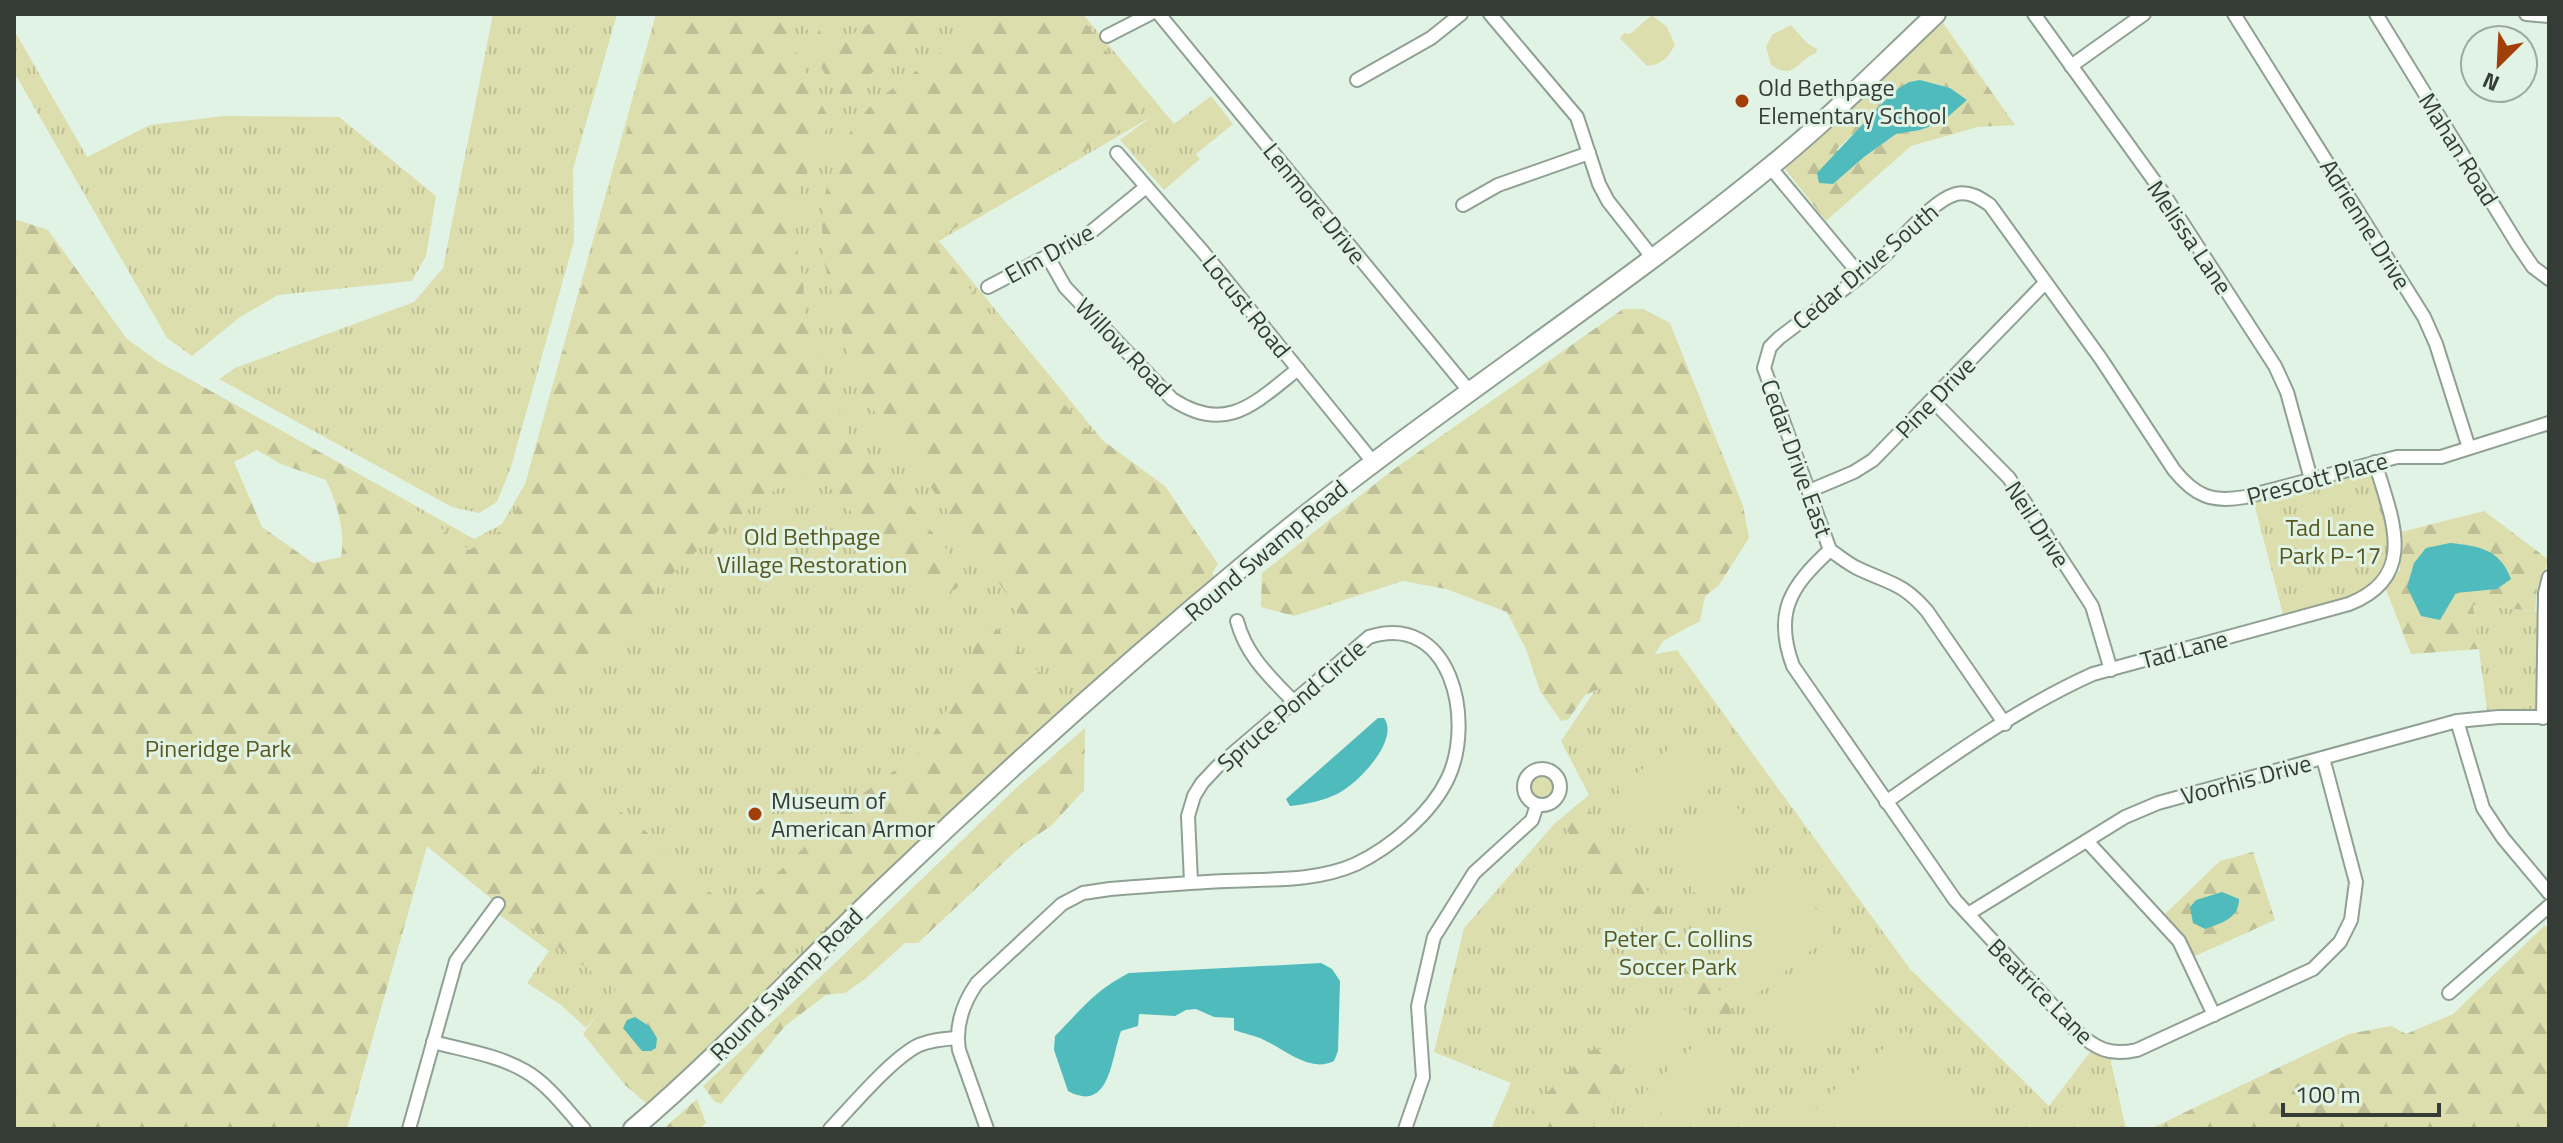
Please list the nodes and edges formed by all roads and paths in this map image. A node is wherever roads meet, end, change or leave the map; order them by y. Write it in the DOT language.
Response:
graph roads {
  1 [pos="1150,14"];
  2 [pos="1159,14"];
  3 [pos="1461,14"];
  4 [pos="1490,14"];
  5 [pos="1936,14"];
  6 [pos="2034,14"];
  7 [pos="2144,14"];
  8 [pos="2234,14"];
  9 [pos="2376,14"];
  10 [pos="2526,14"];
  11 [pos="2549,16"];
  12 [pos="1107,36"];
  13 [pos="2071,66"];
  14 [pos="1357,80"];
  15 [pos="1117,153"];
  16 [pos="1589,153"];
  17 [pos="1770,167"];
  18 [pos="1146,187"];
  19 [pos="1972,195"];
  20 [pos="1463,205"];
  21 [pos="1048,257"];
  22 [pos="1652,257"];
  23 [pos="1860,275"];
  24 [pos="2549,279"];
  25 [pos="2045,283"];
  26 [pos="988,287"];
  27 [pos="1767,353"];
  28 [pos="1298,369"];
  29 [pos="1470,392"];
  30 [pos="1932,400"];
  31 [pos="2549,423"];
  32 [pos="2469,448"];
  33 [pos="1373,462"];
  34 [pos="2375,462"];
  35 [pos="2311,479"];
  36 [pos="1809,491"];
  37 [pos="1830,550"];
  38 [pos="2549,577"];
  39 [pos="1237,621"];
  40 [pos="2111,670"];
  41 [pos="1293,701"];
  42 [pos="2546,718"];
  43 [pos="2457,721"];
  44 [pos="2005,724"];
  45 [pos="2323,758"];
  46 [pos="1886,802"];
  47 [pos="1537,805"];
  48 [pos="2087,841"];
  49 [pos="1191,882"];
  50 [pos="2549,893"];
  51 [pos="498,904"];
  52 [pos="2549,906"];
  53 [pos="1968,914"];
  54 [pos="2449,993"];
  55 [pos="2214,1015"];
  56 [pos="957,1038"];
  57 [pos="433,1042"];
  58 [pos="409,1129"];
  59 [pos="584,1129"];
  60 [pos="633,1129"];
  61 [pos="830,1129"];
  62 [pos="987,1129"];
  63 [pos="1405,1129"];
  1 -- 12 [label="street"];
  2 -- 29 [label="street, Lenmore Drive"];
  3 -- 14 [label="street"];
  4 -- 16 [label="street"];
  5 -- 17 [label="main road, Round Swamp Road"];
  6 -- 13 [label="street, Melissa Lane"];
  7 -- 13 [label="street"];
  8 -- 32 [label="street, Adrienne Drive"];
  9 -- 24 [label="street, Mahan Road"];
  10 -- 11 [label="street"];
  13 -- 35 [label="street, Melissa Lane"];
  15 -- 18 [label="street, Locust Road"];
  16 -- 20 [label="street"];
  16 -- 22 [label="street"];
  17 -- 22 [label="main road, Round Swamp Road"];
  17 -- 23 [label="street"];
  18 -- 21 [label="street, Elm Drive"];
  18 -- 28 [label="street, Locust Road"];
  19 -- 23 [label="street, Cedar Drive South"];
  19 -- 25 [label="street, Prescott Place"];
  21 -- 26 [label="street, Elm Drive"];
  21 -- 28 [label="street, Willow Road"];
  22 -- 29 [label="main road, Round Swamp Road"];
  23 -- 27 [label="street, Cedar Drive South"];
  25 -- 30 [label="street, Pine Drive"];
  25 -- 35 [label="street, Prescott Place"];
  27 -- 36 [label="street, Cedar Drive East"];
  28 -- 33 [label="street, Locust Road"];
  29 -- 33 [label="main road, Round Swamp Road"];
  30 -- 36 [label="street, Pine Drive"];
  30 -- 40 [label="street, Neil Drive"];
  31 -- 32 [label="street, Prescott Place"];
  32 -- 34 [label="street, Prescott Place"];
  33 -- 60 [label="main road, Round Swamp Road"];
  34 -- 35 [label="street, Prescott Place"];
  34 -- 40 [label="street, Tad Lane"];
  36 -- 37 [label="street, Cedar Drive East"];
  37 -- 44 [label="street, Cedar Drive East"];
  37 -- 46 [label="street, Beatrice Lane"];
  38 -- 42 [label="street"];
  39 -- 41 [label="street"];
  40 -- 44 [label="street, Tad Lane"];
  41 -- 49 [label="street, Spruce Pond Circle"];
  41 -- 49 [label="street, Spruce Pond Circle"];
  42 -- 43 [label="street, Voorhis Drive"];
  43 -- 45 [label="street, Voorhis Drive"];
  43 -- 50 [label="street"];
  44 -- 46 [label="street, Tad Lane"];
  45 -- 48 [label="street, Voorhis Drive"];
  45 -- 55 [label="street, Beatrice Lane"];
  46 -- 53 [label="street, Beatrice Lane"];
  47 -- 63 [label="street"];
  48 -- 53 [label="street, Voorhis Drive"];
  48 -- 55 [label="street"];
  49 -- 56 [label="street, Spruce Pond Circle"];
  51 -- 57 [label="street"];
  52 -- 54 [label="street"];
  53 -- 55 [label="street, Beatrice Lane"];
  56 -- 61 [label="street"];
  56 -- 62 [label="street"];
  57 -- 58 [label="street"];
  57 -- 59 [label="street"];
}
